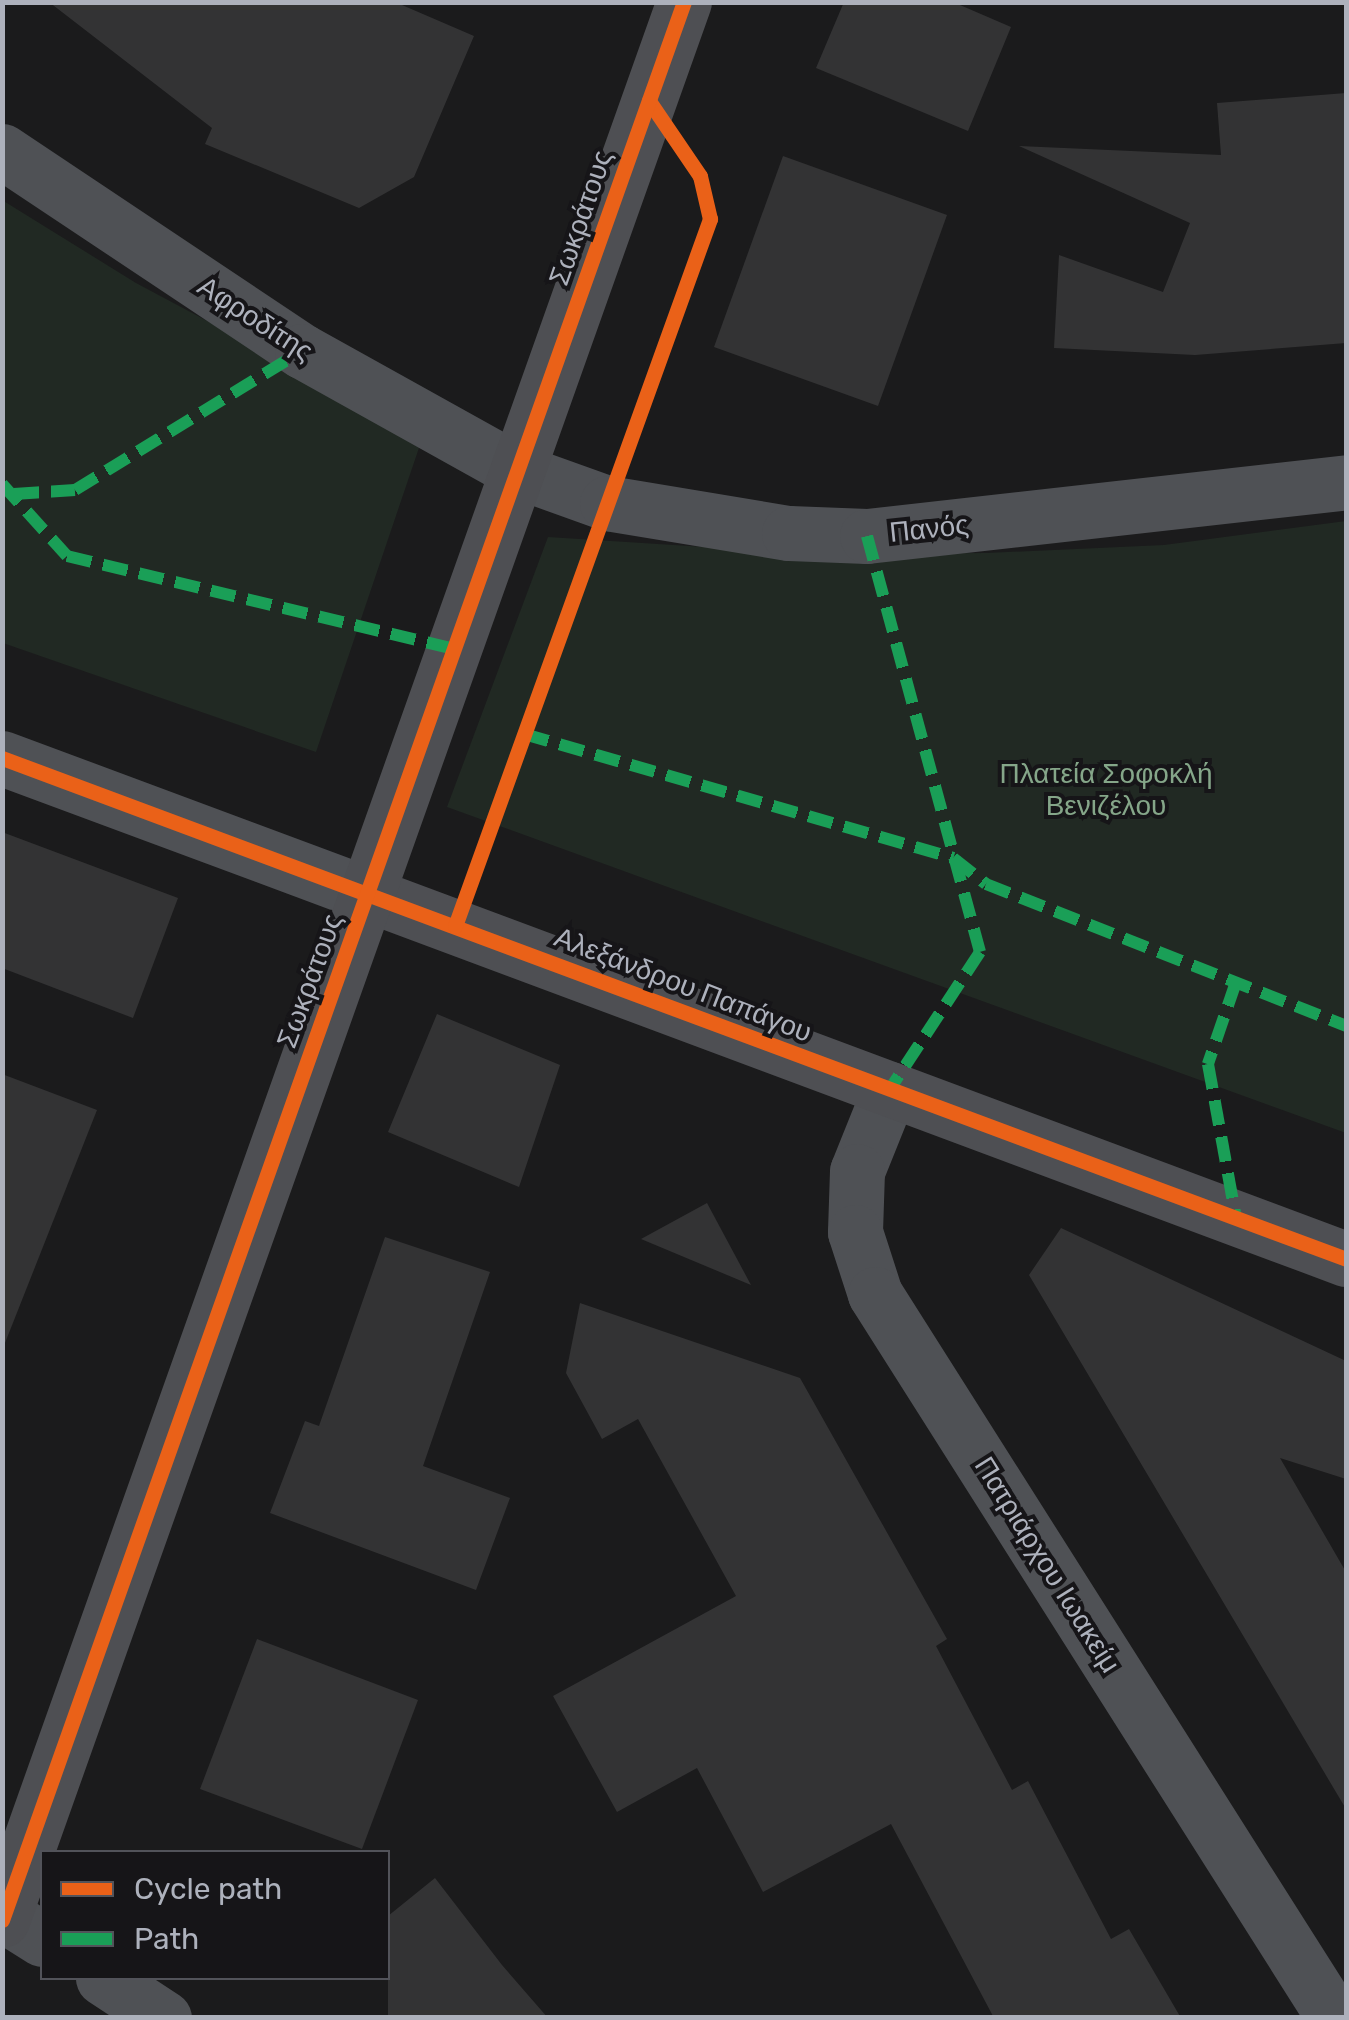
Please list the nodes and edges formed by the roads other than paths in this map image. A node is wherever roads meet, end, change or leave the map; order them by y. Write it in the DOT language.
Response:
graph roads {
  1 [pos="684,2"];
  2 [pos="2,150"];
  3 [pos="518,471"];
  4 [pos="1346,482"];
  5 [pos="2,758"];
  6 [pos="367,894"];
  7 [pos="890,1089"];
  8 [pos="1346,1259"];
  9 [pos="13,1922"];
  10 [pos="106,1980"];
  11 [pos="164,2018"];
  12 [pos="1334,2018"];
  1 -- 3 [label="street, Σωκράτους"];
  2 -- 3 [label="street, Αφροδίτης"];
  3 -- 4 [label="street, Πανός"];
  3 -- 6 [label="street, Σωκράτους"];
  5 -- 6 [label="street, Αλεξάνδρου Παπάγου"];
  6 -- 7 [label="street, Αλεξάνδρου Παπάγου"];
  6 -- 9 [label="street, Σωκράτους"];
  7 -- 8 [label="street, Αλεξάνδρου Παπάγου"];
  7 -- 12 [label="street, Πατριάρχου Ιωακείμ"];
  10 -- 11 [label="street"];
}
